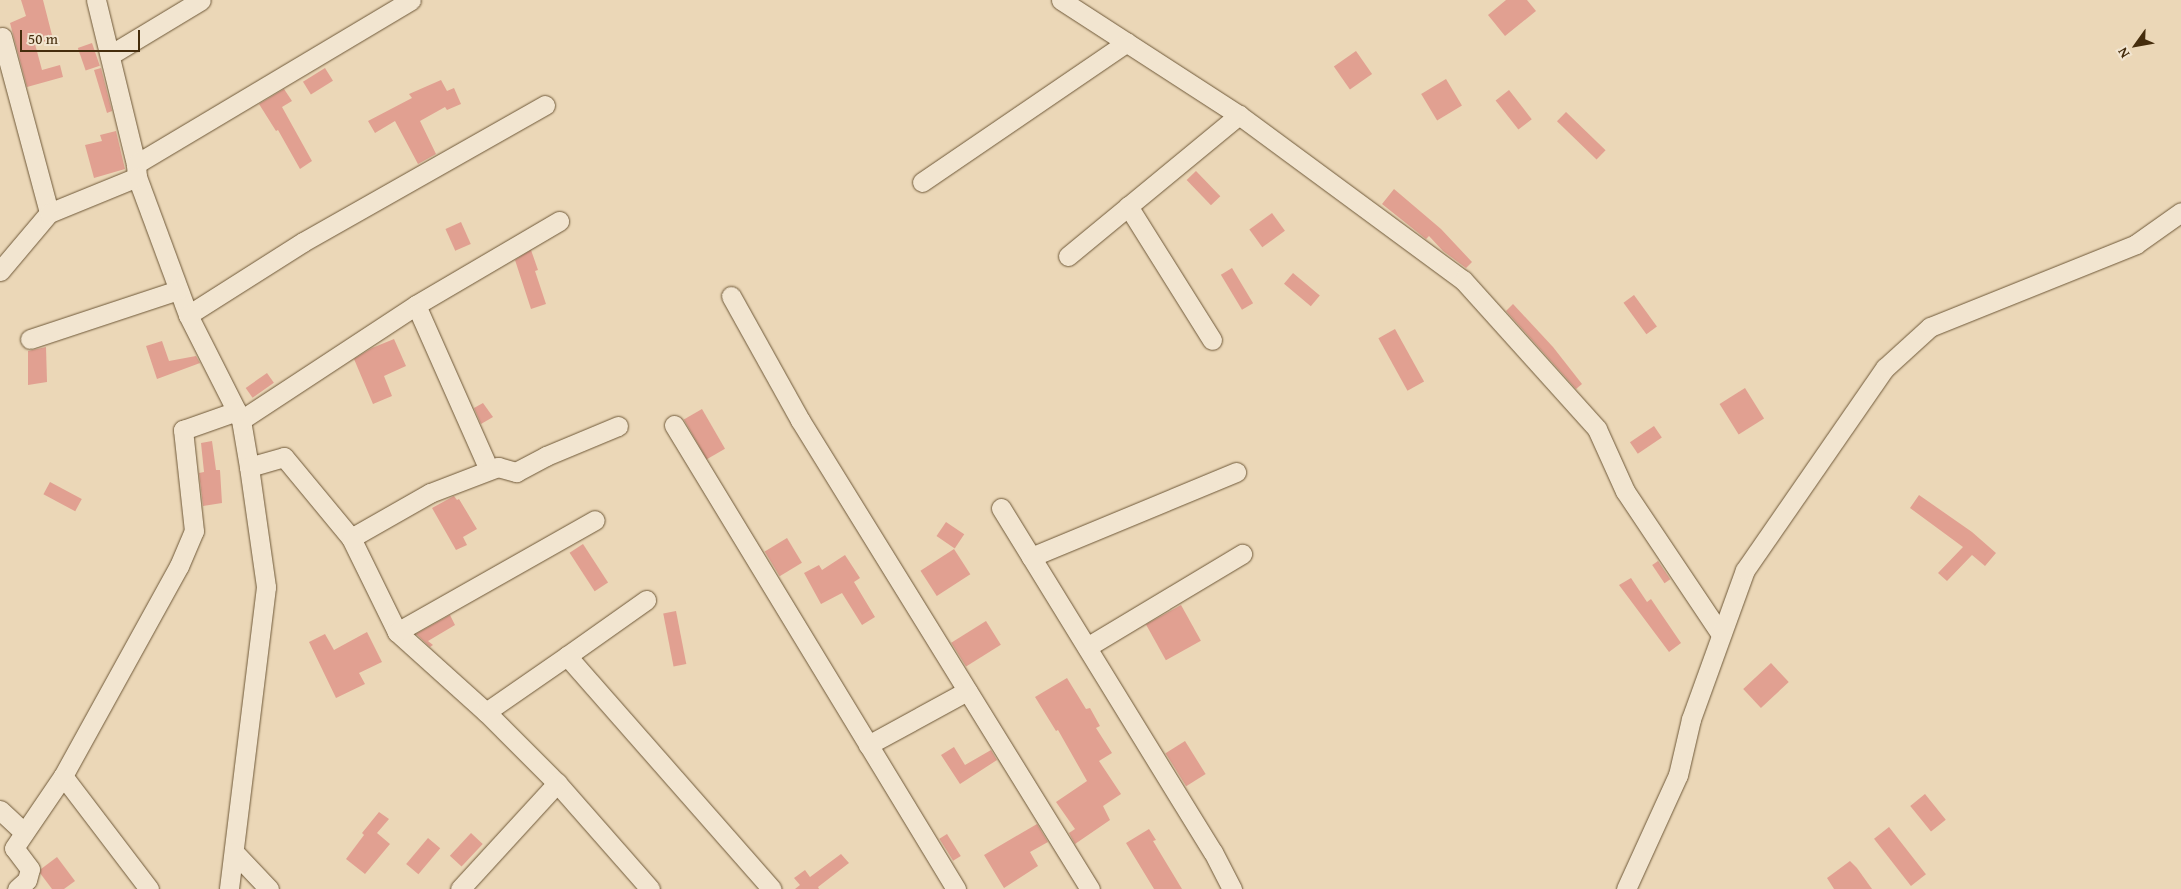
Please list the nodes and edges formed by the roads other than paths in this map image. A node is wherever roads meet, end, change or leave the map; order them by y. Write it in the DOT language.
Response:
graph roads {
  1 [pos="96,0"];
  2 [pos="201,0"];
  3 [pos="412,0"];
  4 [pos="1061,0"];
  5 [pos="2,37"];
  6 [pos="1127,42"];
  7 [pos="110,55"];
  8 [pos="545,104"];
  9 [pos="1239,115"];
  10 [pos="137,171"];
  11 [pos="922,182"];
  12 [pos="1128,206"];
  13 [pos="2181,212"];
  14 [pos="49,213"];
  15 [pos="559,221"];
  16 [pos="1068,256"];
  17 [pos="0,271"];
  18 [pos="178,290"];
  19 [pos="731,296"];
  20 [pos="416,305"];
  21 [pos="188,316"];
  22 [pos="30,339"];
  23 [pos="1212,340"];
  24 [pos="239,415"];
  25 [pos="674,425"];
  26 [pos="618,426"];
  27 [pos="249,468"];
  28 [pos="490,470"];
  29 [pos="1236,472"];
  30 [pos="1000,508"];
  31 [pos="595,520"];
  32 [pos="351,538"];
  33 [pos="1242,554"];
  34 [pos="1031,558"];
  35 [pos="646,600"];
  36 [pos="397,632"];
  37 [pos="1720,633"];
  38 [pos="1087,647"];
  39 [pos="567,656"];
  40 [pos="967,691"];
  41 [pos="486,712"];
  42 [pos="868,745"];
  43 [pos="63,776"];
  44 [pos="557,783"];
  45 [pos="0,810"];
  46 [pos="24,832"];
  47 [pos="234,852"];
  48 [pos="18,889"];
  49 [pos="149,889"];
  50 [pos="229,889"];
  51 [pos="269,889"];
  52 [pos="460,889"];
  53 [pos="650,889"];
  54 [pos="772,889"];
  55 [pos="956,889"];
  56 [pos="1090,889"];
  57 [pos="1232,889"];
  58 [pos="1626,889"];
  1 -- 7 [label="street"];
  2 -- 7 [label="street"];
  3 -- 10 [label="street"];
  4 -- 6 [label="street"];
  5 -- 14 [label="street"];
  6 -- 9 [label="street"];
  6 -- 11 [label="street"];
  7 -- 10 [label="street"];
  8 -- 21 [label="street"];
  9 -- 12 [label="street"];
  9 -- 37 [label="street"];
  10 -- 14 [label="street"];
  10 -- 18 [label="street"];
  12 -- 16 [label="street"];
  12 -- 23 [label="street"];
  13 -- 37 [label="street"];
  14 -- 17 [label="street"];
  15 -- 20 [label="street"];
  18 -- 21 [label="street"];
  18 -- 22 [label="street"];
  19 -- 40 [label="street"];
  20 -- 24 [label="street"];
  20 -- 28 [label="street"];
  21 -- 24 [label="street"];
  24 -- 27 [label="street"];
  24 -- 43 [label="street"];
  25 -- 42 [label="street"];
  26 -- 28 [label="street"];
  27 -- 32 [label="street"];
  27 -- 47 [label="street"];
  28 -- 32 [label="street"];
  29 -- 34 [label="street"];
  30 -- 34 [label="street"];
  31 -- 36 [label="street"];
  32 -- 36 [label="street"];
  33 -- 38 [label="street"];
  34 -- 38 [label="street"];
  35 -- 39 [label="street"];
  36 -- 41 [label="street"];
  37 -- 58 [label="street"];
  38 -- 57 [label="street"];
  39 -- 41 [label="street"];
  39 -- 54 [label="street"];
  40 -- 42 [label="street"];
  40 -- 56 [label="street"];
  41 -- 44 [label="street"];
  42 -- 55 [label="street"];
  43 -- 46 [label="street"];
  43 -- 49 [label="street"];
  44 -- 52 [label="street"];
  44 -- 53 [label="street"];
  45 -- 46 [label="street"];
  46 -- 48 [label="street"];
  47 -- 50 [label="street"];
  47 -- 51 [label="street"];
}
